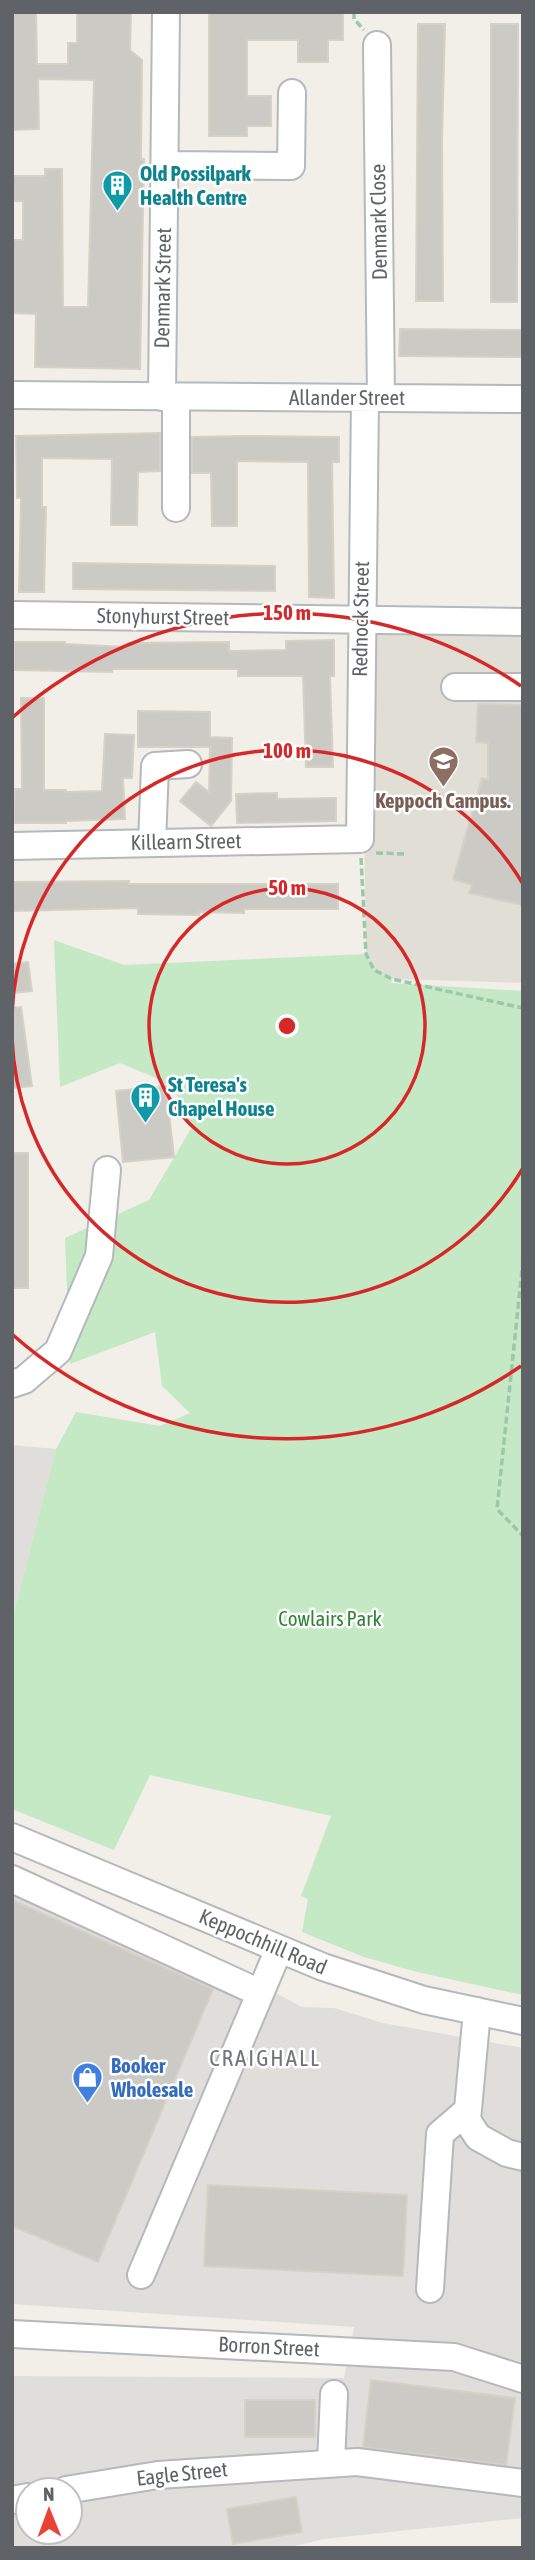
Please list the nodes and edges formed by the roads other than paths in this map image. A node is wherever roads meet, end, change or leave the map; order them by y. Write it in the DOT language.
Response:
graph roads {
  1 [pos="166,12"];
  2 [pos="377,45"];
  3 [pos="292,93"];
  4 [pos="165,165"];
  5 [pos="12,395"];
  6 [pos="169,397"];
  7 [pos="373,398"];
  8 [pos="519,399"];
  9 [pos="176,508"];
  10 [pos="12,615"];
  11 [pos="361,620"];
  12 [pos="523,622"];
  13 [pos="455,687"];
  14 [pos="523,687"];
  15 [pos="188,764"];
  16 [pos="152,843"];
  17 [pos="12,846"];
  18 [pos="360,846"];
  19 [pos="107,1170"];
  20 [pos="12,1384"];
  21 [pos="12,1837"];
  22 [pos="12,1879"];
  23 [pos="279,1949"];
  24 [pos="260,1993"];
  25 [pos="477,2011"];
  26 [pos="523,2021"];
  27 [pos="467,2115"];
  28 [pos="523,2157"];
  29 [pos="141,2275"];
  30 [pos="430,2289"];
  31 [pos="12,2334"];
  32 [pos="523,2379"];
  33 [pos="334,2394"];
  34 [pos="331,2463"];
  35 [pos="523,2483"];
  36 [pos="84,2487"];
  1 -- 4 [label="street, Denmark Street"];
  2 -- 7 [label="street, Denmark Close"];
  3 -- 4 [label="street"];
  4 -- 6 [label="street, Denmark Street"];
  5 -- 6 [label="street, Allander Street"];
  6 -- 7 [label="street, Allander Street"];
  6 -- 9 [label="street"];
  7 -- 8 [label="street, Allander Street"];
  7 -- 11 [label="street, Rednock Street"];
  10 -- 11 [label="street, Stonyhurst Street"];
  11 -- 12 [label="street, Stonyhurst Street"];
  11 -- 18 [label="street, Rednock Street"];
  13 -- 14 [label="street"];
  15 -- 16 [label="street"];
  16 -- 17 [label="street, Killearn Street"];
  16 -- 18 [label="street, Killearn Street"];
  19 -- 20 [label="street"];
  21 -- 23 [label="street, Keppochhill Road"];
  22 -- 24 [label="street"];
  23 -- 24 [label="street"];
  23 -- 25 [label="street, Keppochhill Road"];
  24 -- 29 [label="street"];
  25 -- 26 [label="street, Keppochhill Road"];
  25 -- 27 [label="street"];
  27 -- 28 [label="street"];
  27 -- 30 [label="street"];
  31 -- 32 [label="street, Borron Street"];
  33 -- 34 [label="street"];
  34 -- 35 [label="street, Eagle Street"];
  34 -- 36 [label="street, Eagle Street"];
}
